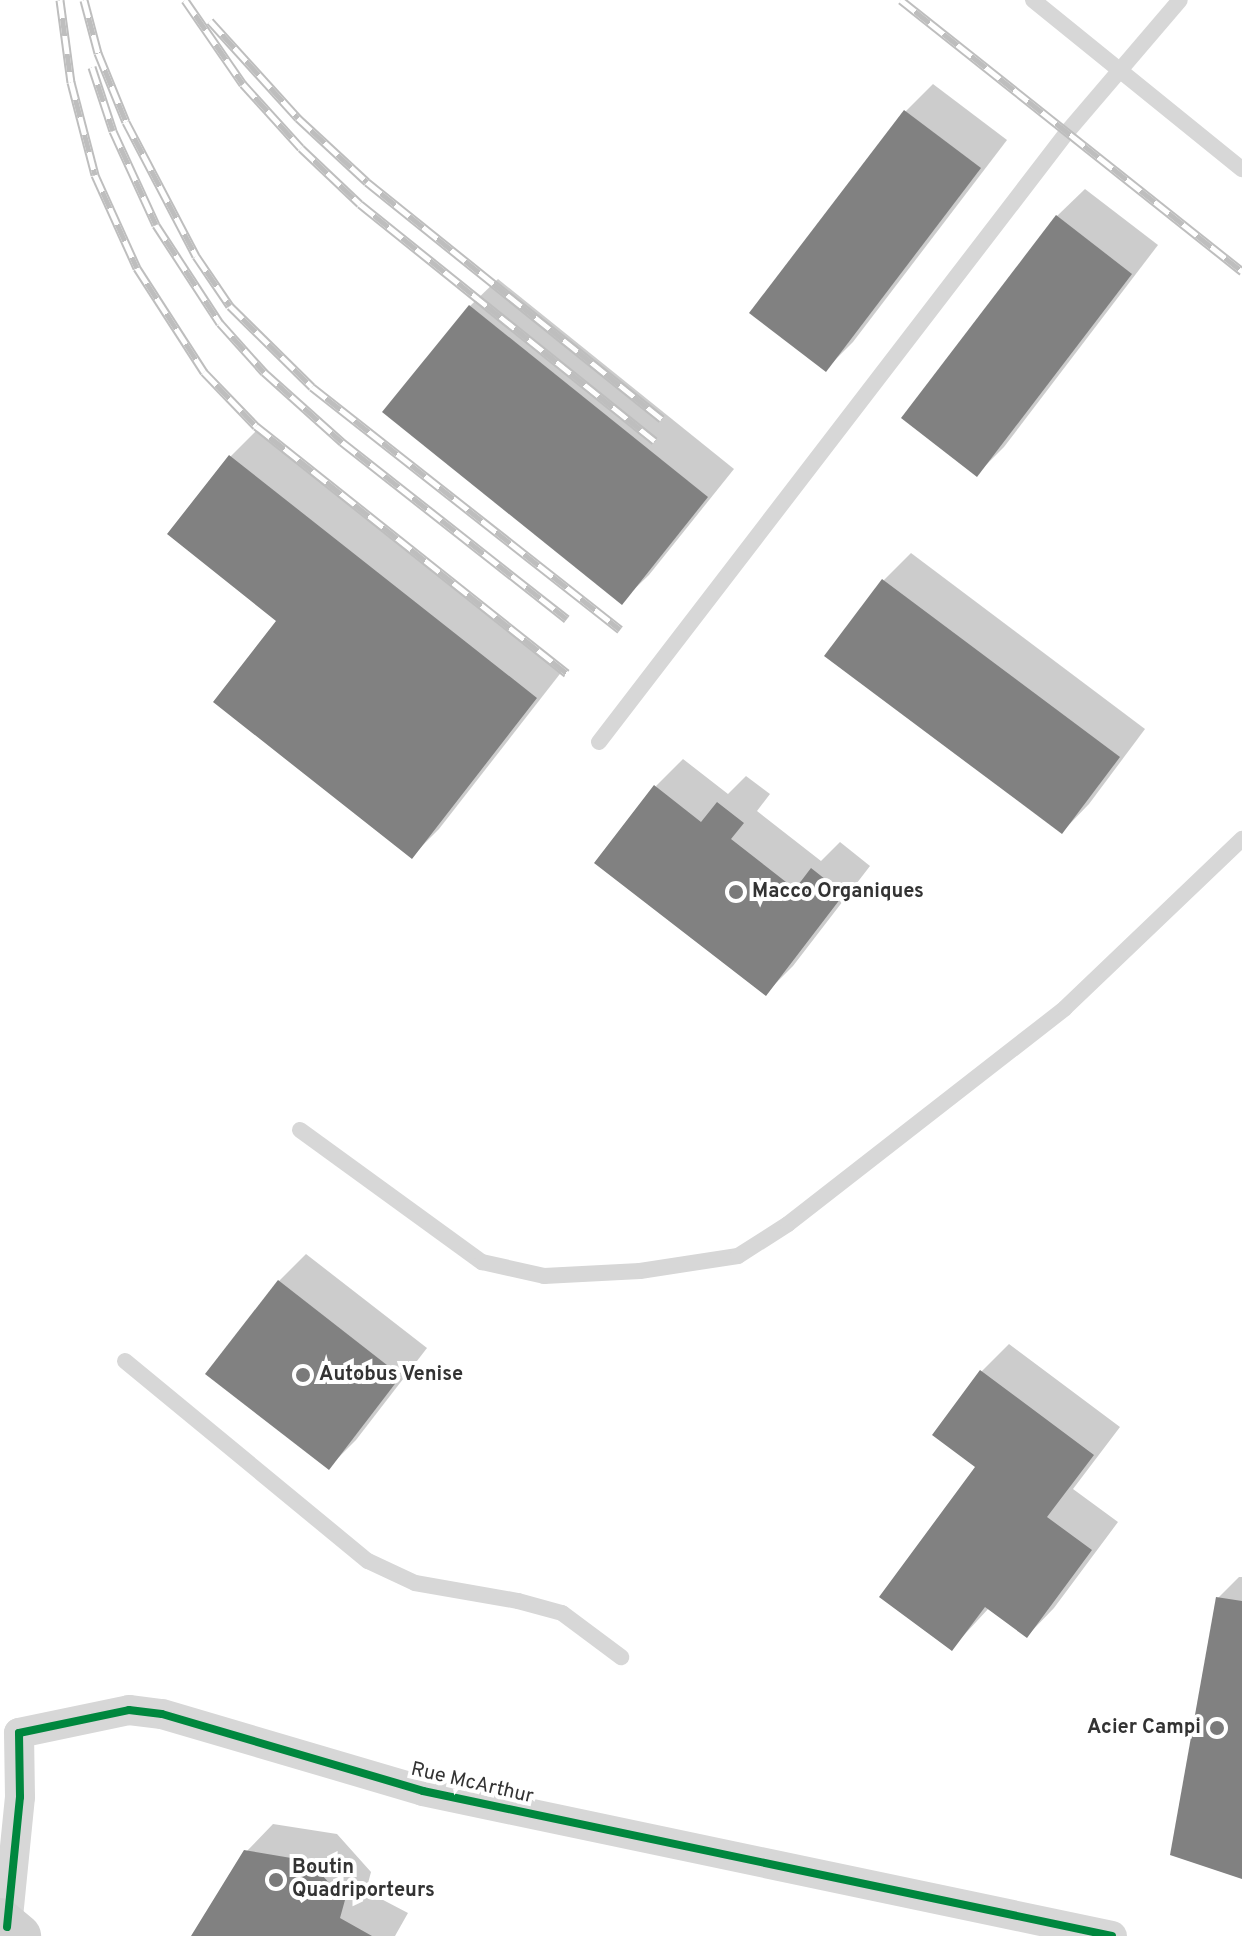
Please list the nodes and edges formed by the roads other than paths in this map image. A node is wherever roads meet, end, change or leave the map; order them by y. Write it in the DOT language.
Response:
graph roads {
  1 [pos="1033,0"];
  2 [pos="1180,0"];
  3 [pos="1120,73"];
  4 [pos="1242,169"];
  5 [pos="599,742"];
  6 [pos="1242,839"];
  7 [pos="300,1130"];
  8 [pos="125,1361"];
  9 [pos="621,1657"];
  10 [pos="9,1927"];
  11 [pos="1112,1936"];
  1 -- 3 [label="lane"];
  2 -- 3 [label="lane"];
  3 -- 4 [label="lane"];
  3 -- 5 [label="lane"];
  6 -- 7 [label="lane"];
  8 -- 9 [label="lane"];
  10 -- 11 [label="street, Rue McArthur"];
}
